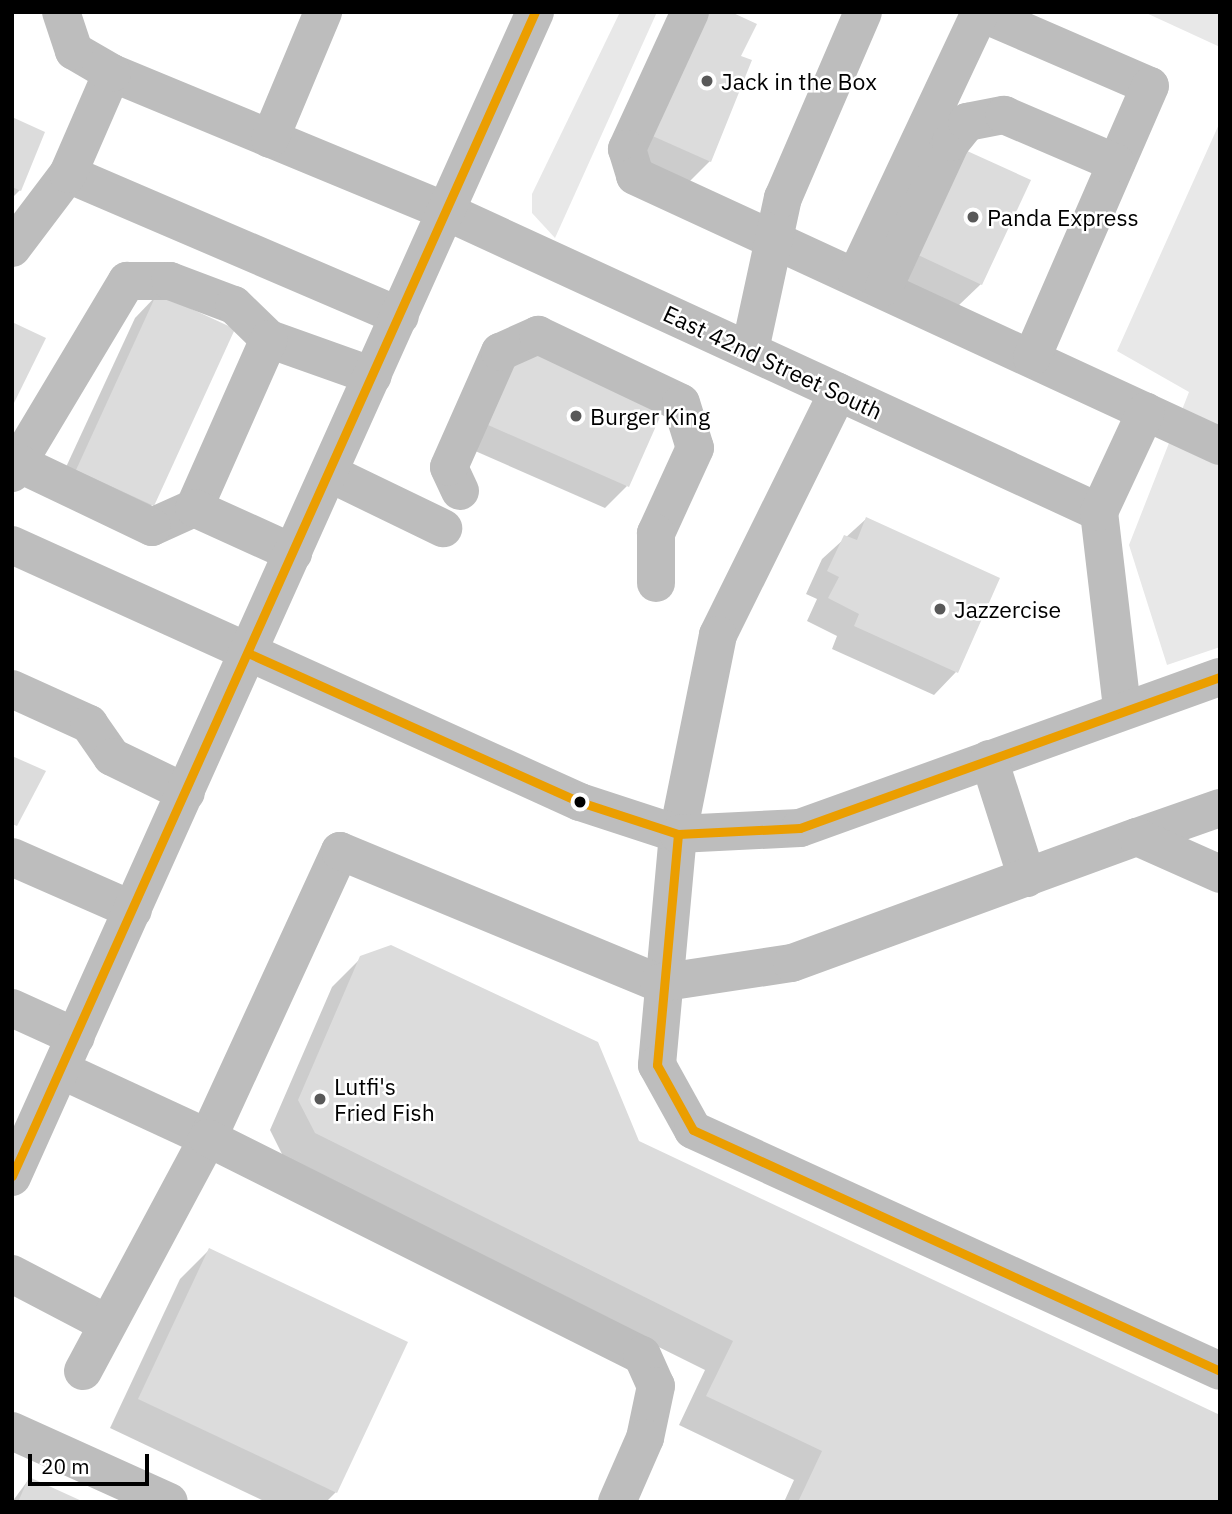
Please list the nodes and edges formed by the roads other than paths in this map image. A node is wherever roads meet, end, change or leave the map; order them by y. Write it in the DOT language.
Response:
graph roads {
  1 [pos="61,12"];
  2 [pos="535,12"];
  3 [pos="690,12"];
  4 [pos="863,12"];
  5 [pos="979,13"];
  6 [pos="317,14"];
  7 [pos="112,73"];
  8 [pos="270,139"];
  9 [pos="1116,163"];
  10 [pos="68,173"];
  11 [pos="447,212"];
  12 [pos="778,245"];
  13 [pos="12,248"];
  14 [pos="259,256"];
  15 [pos="870,280"];
  16 [pos="234,305"];
  17 [pos="400,316"];
  18 [pos="268,339"];
  19 [pos="750,350"];
  20 [pos="1032,357"];
  21 [pos="373,376"];
  22 [pos="838,392"];
  23 [pos="1146,411"];
  24 [pos="1220,446"];
  25 [pos="15,468"];
  26 [pos="330,473"];
  27 [pos="460,491"];
  28 [pos="194,508"];
  29 [pos="1099,512"];
  30 [pos="443,528"];
  31 [pos="12,545"];
  32 [pos="293,553"];
  33 [pos="656,583"];
  34 [pos="248,653"];
  35 [pos="1220,677"];
  36 [pos="12,689"];
  37 [pos="1122,709"];
  38 [pos="989,759"];
  39 [pos="186,793"];
  40 [pos="1220,808"];
  41 [pos="678,834"];
  42 [pos="1137,837"];
  43 [pos="12,857"];
  44 [pos="1220,874"];
  45 [pos="1027,878"];
  46 [pos="132,910"];
  47 [pos="659,983"];
  48 [pos="12,1008"];
  49 [pos="68,1053"];
  50 [pos="208,1138"];
  51 [pos="12,1177"];
  52 [pos="12,1274"];
  53 [pos="104,1322"];
  54 [pos="83,1371"];
  55 [pos="1220,1371"];
  56 [pos="12,1432"];
  57 [pos="169,1502"];
  58 [pos="617,1502"];
  1 -- 7 [label="street, East 42nd Street South"];
  2 -- 11 [label="street"];
  3 -- 12 [label="street"];
  4 -- 12 [label="street"];
  5 -- 9 [label="street"];
  5 -- 15 [label="street"];
  6 -- 8 [label="street"];
  7 -- 8 [label="street, East 42nd Street South"];
  7 -- 10 [label="street"];
  8 -- 11 [label="street, East 42nd Street South"];
  9 -- 15 [label="street"];
  9 -- 20 [label="street"];
  10 -- 13 [label="street"];
  10 -- 14 [label="street"];
  11 -- 17 [label="street"];
  11 -- 19 [label="street, East 42nd Street South"];
  12 -- 15 [label="street"];
  12 -- 19 [label="street"];
  14 -- 16 [label="street"];
  14 -- 17 [label="street"];
  15 -- 20 [label="street"];
  16 -- 18 [label="street"];
  16 -- 25 [label="street"];
  17 -- 21 [label="street"];
  18 -- 21 [label="street"];
  18 -- 28 [label="street"];
  19 -- 22 [label="street, East 42nd Street South"];
  20 -- 23 [label="street"];
  21 -- 26 [label="street"];
  22 -- 29 [label="street, East 42nd Street South"];
  22 -- 41 [label="street"];
  23 -- 24 [label="street"];
  23 -- 29 [label="street"];
  25 -- 28 [label="street"];
  26 -- 30 [label="street"];
  26 -- 32 [label="street"];
  27 -- 33 [label="street"];
  28 -- 32 [label="street"];
  29 -- 37 [label="street"];
  31 -- 34 [label="street"];
  32 -- 34 [label="street"];
  34 -- 39 [label="street"];
  34 -- 41 [label="street"];
  35 -- 37 [label="street"];
  36 -- 39 [label="street"];
  37 -- 38 [label="street"];
  38 -- 41 [label="street"];
  38 -- 45 [label="street"];
  39 -- 46 [label="street"];
  40 -- 42 [label="street"];
  41 -- 47 [label="street"];
  42 -- 44 [label="street"];
  42 -- 45 [label="street"];
  43 -- 46 [label="street"];
  45 -- 47 [label="street"];
  46 -- 49 [label="street"];
  47 -- 50 [label="street"];
  47 -- 55 [label="street"];
  48 -- 49 [label="street"];
  49 -- 50 [label="street"];
  49 -- 51 [label="street"];
  50 -- 53 [label="street"];
  50 -- 58 [label="street"];
  52 -- 53 [label="street"];
  53 -- 54 [label="street"];
  56 -- 57 [label="street"];
}
